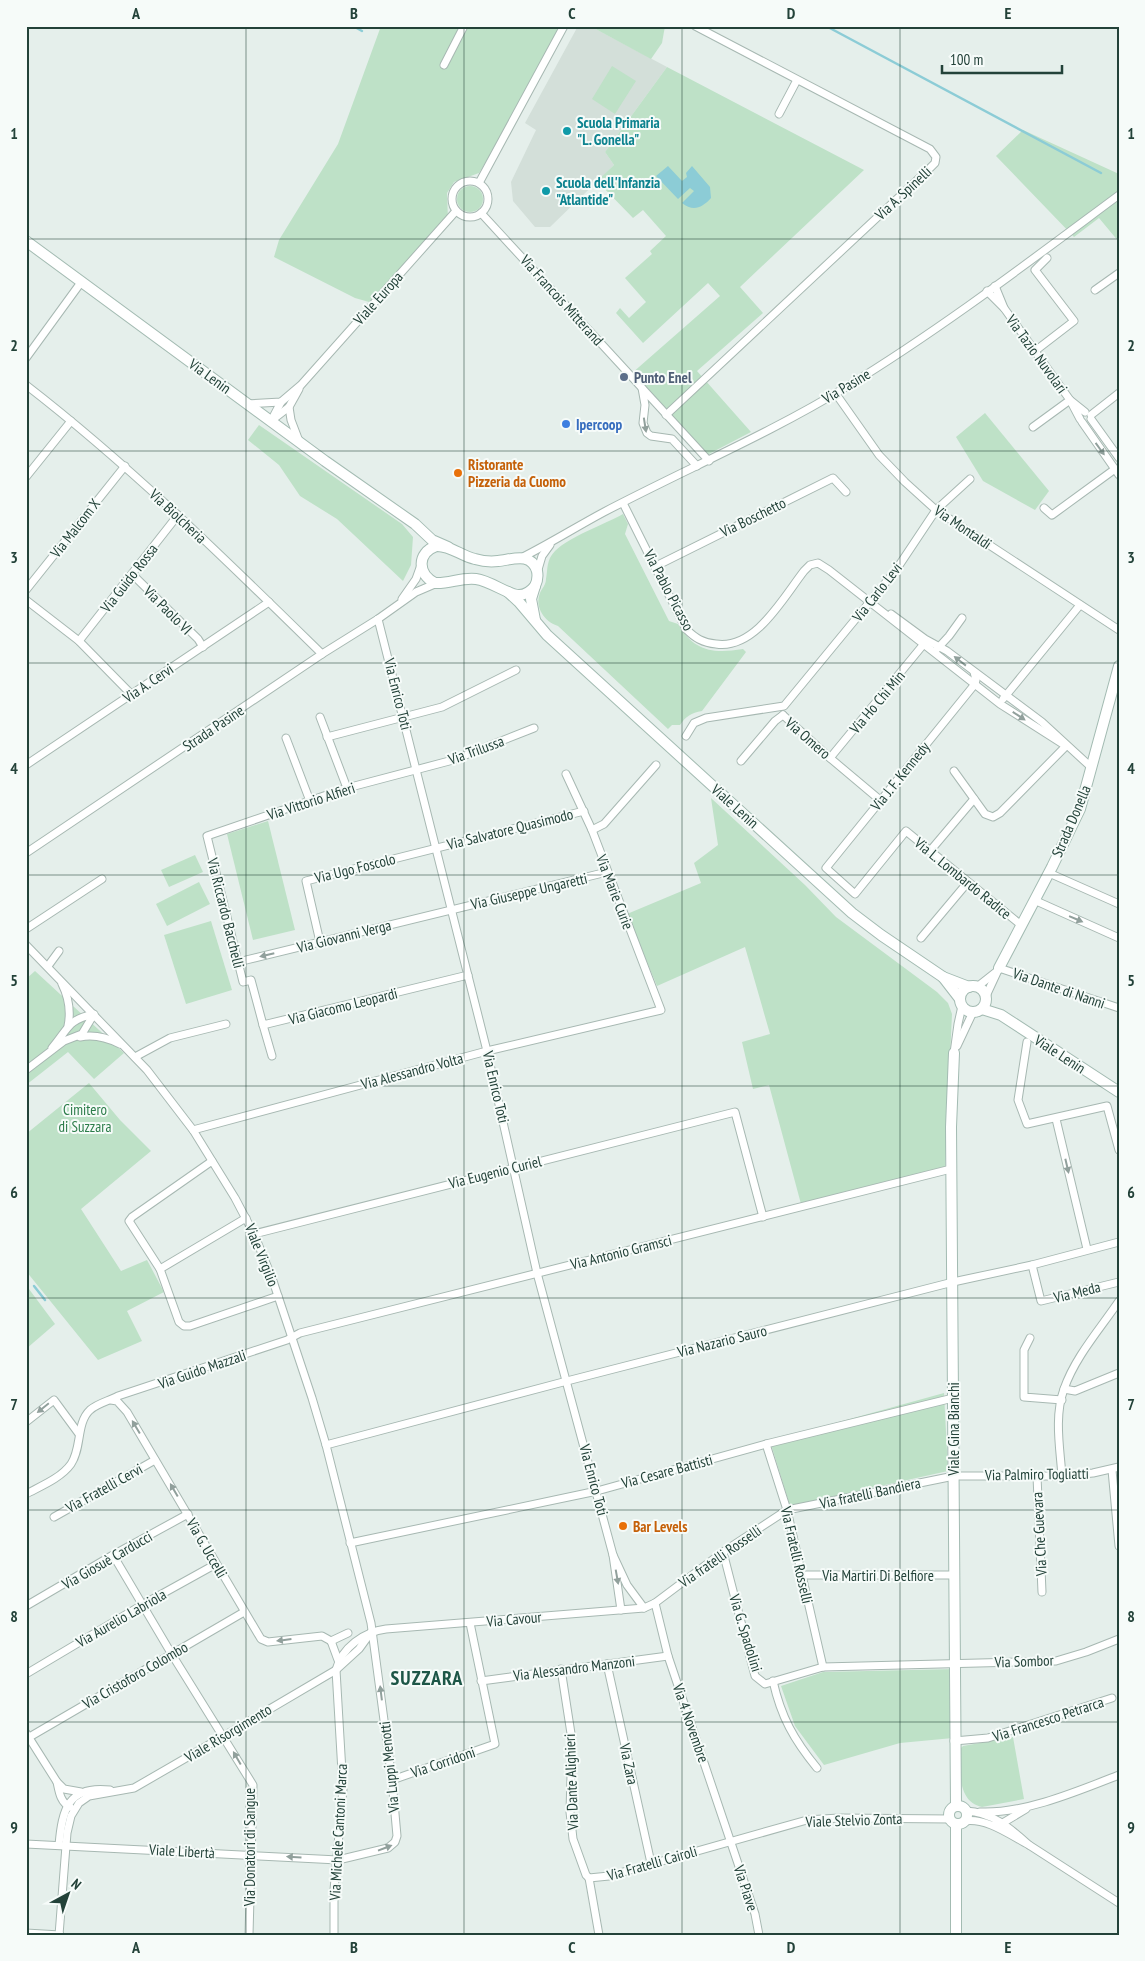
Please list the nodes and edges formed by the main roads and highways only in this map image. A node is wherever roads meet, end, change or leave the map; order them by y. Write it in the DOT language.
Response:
graph roads {
  1 [pos="26,240"];
  2 [pos="394,510"];
  3 [pos="448,548"];
  4 [pos="422,561"];
  5 [pos="535,586"];
  6 [pos="508,592"];
  7 [pos="537,624"];
  8 [pos="1119,666"];
  9 [pos="999,968"];
  10 [pos="943,977"];
  11 [pos="973,987"];
  12 [pos="961,1002"];
  13 [pos="982,1005"];
  14 [pos="954,1053"];
  15 [pos="1119,1092"];
  16 [pos="956,1806"];
  17 [pos="956,1821"];
  18 [pos="956,1935"];
  1 -- 2 [label="main road, Via Lenin"];
  2 -- 3 [label="main road, Via Lenin"];
  2 -- 4 [label="main road, Via Lenin"];
  3 -- 4 [label="main road"];
  3 -- 5 [label="main road, Via Lenin"];
  4 -- 6 [label="main road"];
  5 -- 6 [label="main road"];
  5 -- 7 [label="main road"];
  6 -- 7 [label="main road, Viale Lenin"];
  7 -- 10 [label="main road, Viale Lenin"];
  8 -- 9 [label="main road, Strada Donella"];
  10 -- 11 [label="main road, Viale Lenin"];
  10 -- 12 [label="main road, Viale Lenin"];
  11 -- 12 [label="main road"];
  11 -- 13 [label="main road, Viale Lenin"];
  12 -- 13 [label="main road, Viale Lenin"];
  13 -- 15 [label="main road, Viale Lenin"];
  14 -- 16 [label="main road, Viale Gina Bianchi"];
  16 -- 17 [label="main road"];
  16 -- 17 [label="main road"];
  17 -- 18 [label="main road"];
}
